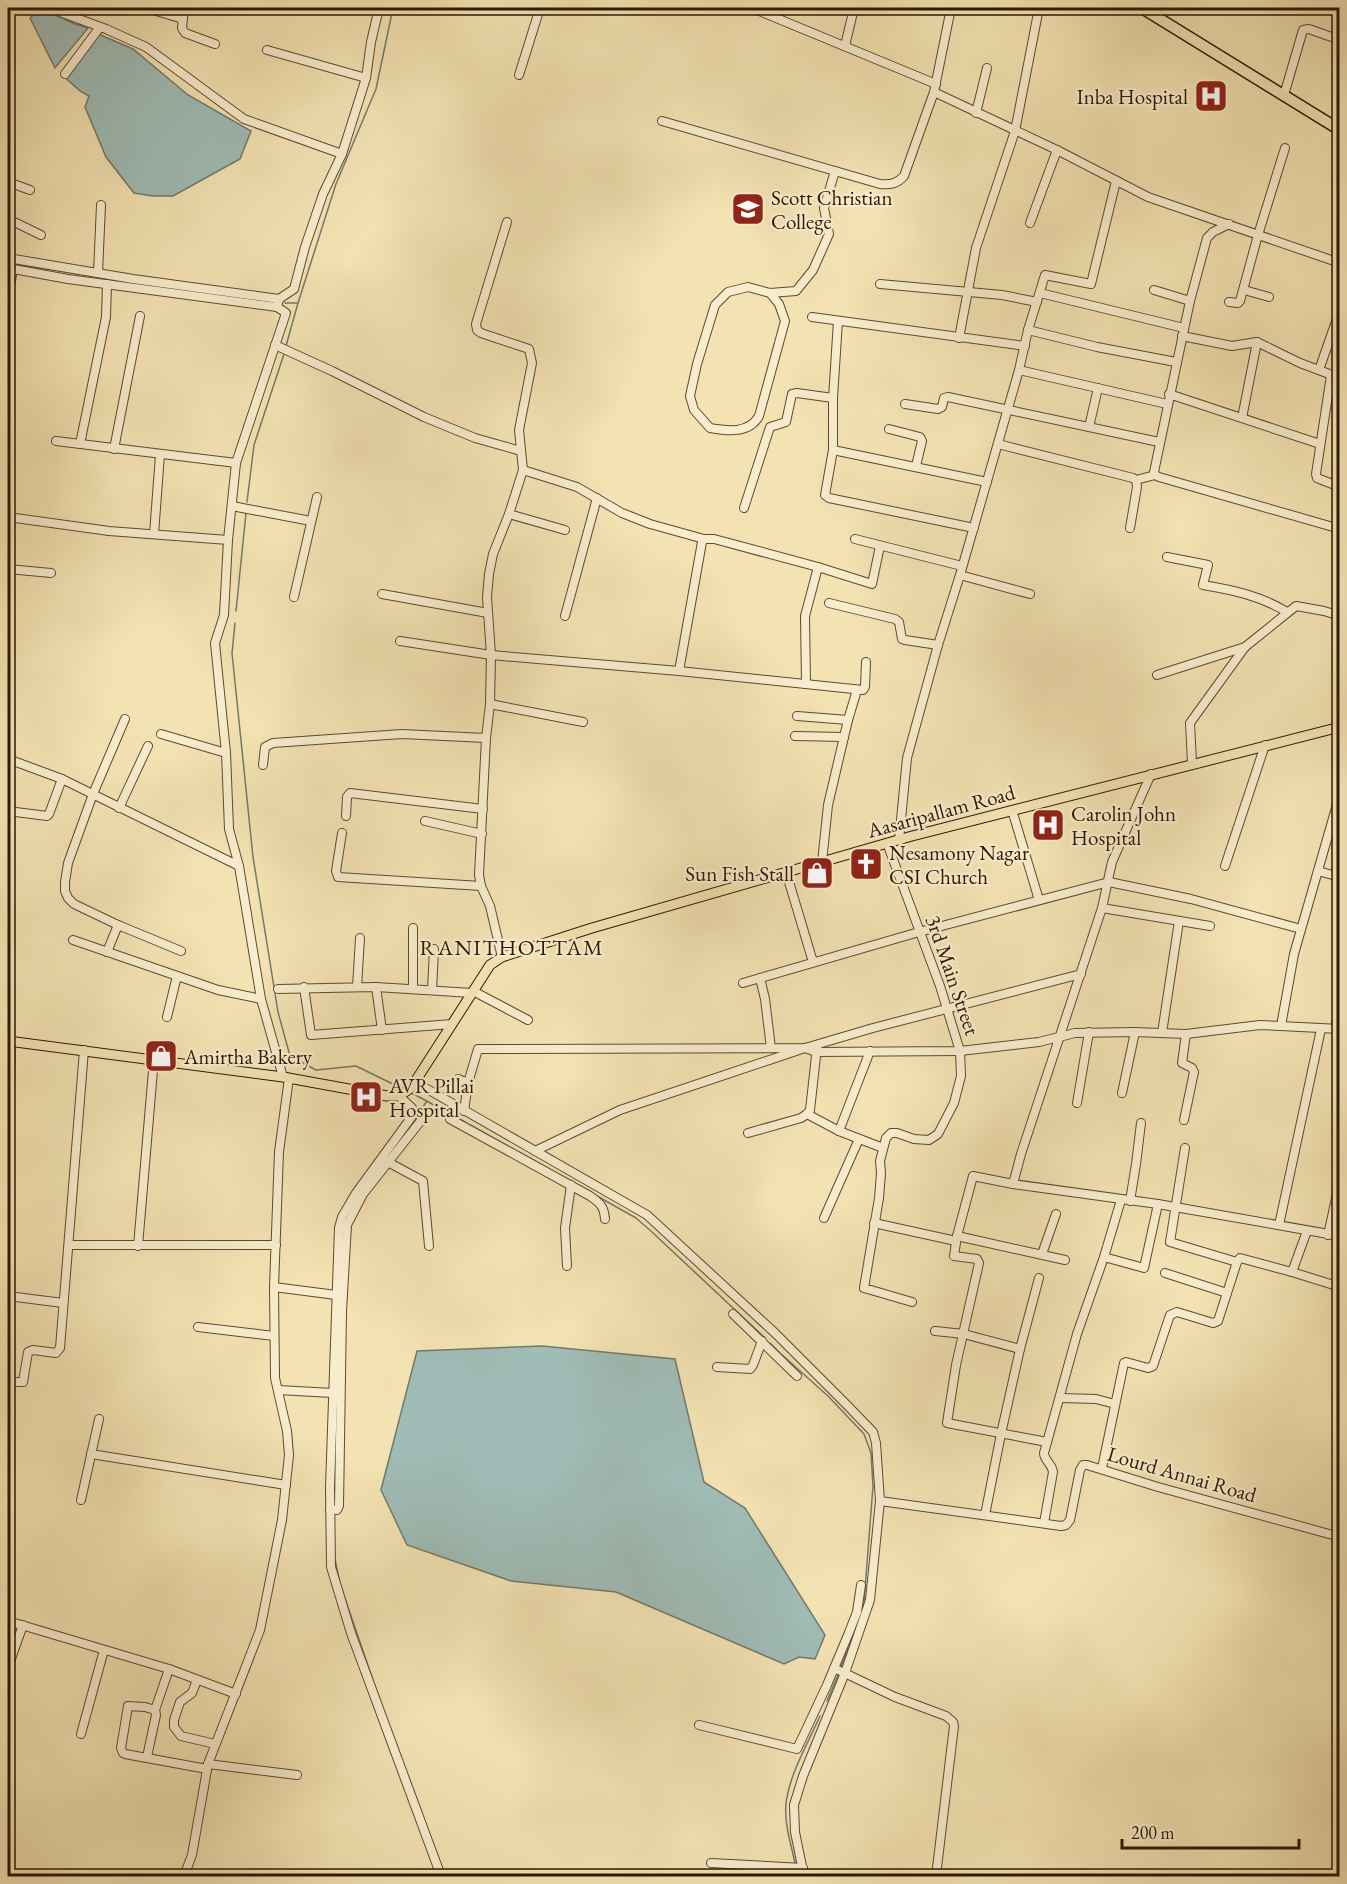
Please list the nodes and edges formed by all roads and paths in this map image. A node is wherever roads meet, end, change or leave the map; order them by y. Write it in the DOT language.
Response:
graph roads {
  1 [pos="49,8"];
  2 [pos="146,8"];
  3 [pos="184,8"];
  4 [pos="379,8"];
  5 [pos="540,8"];
  6 [pos="752,8"];
  7 [pos="854,8"];
  8 [pos="951,8"];
  9 [pos="1039,8"];
  10 [pos="1142,8"];
  11 [pos="183,19"];
  12 [pos="100,27"];
  13 [pos="1340,40"];
  14 [pos="215,44"];
  15 [pos="845,46"];
  16 [pos="267,50"];
  17 [pos="987,68"];
  18 [pos="65,74"];
  19 [pos="519,75"];
  20 [pos="366,78"];
  21 [pos="935,88"];
  22 [pos="1284,95"];
  23 [pos="976,112"];
  24 [pos="662,121"];
  25 [pos="1340,130"];
  26 [pos="1015,131"];
  27 [pos="1285,148"];
  28 [pos="1057,150"];
  29 [pos="342,154"];
  30 [pos="835,171"];
  31 [pos="1116,181"];
  32 [pos="8,182"];
  33 [pos="30,190"];
  34 [pos="101,205"];
  35 [pos="8,219"];
  36 [pos="507,222"];
  37 [pos="1030,224"];
  38 [pos="1229,224"];
  39 [pos="41,235"];
  40 [pos="1258,235"];
  41 [pos="8,258"];
  42 [pos="1340,263"];
  43 [pos="10,269"];
  44 [pos="98,273"];
  45 [pos="107,284"];
  46 [pos="879,285"];
  47 [pos="1154,290"];
  48 [pos="1244,290"];
  49 [pos="966,292"];
  50 [pos="770,293"];
  51 [pos="1040,293"];
  52 [pos="8,297"];
  53 [pos="1269,297"];
  54 [pos="1190,301"];
  55 [pos="1037,302"];
  56 [pos="1229,302"];
  57 [pos="278,303"];
  58 [pos="1340,310"];
  59 [pos="140,316"];
  60 [pos="812,317"];
  61 [pos="838,321"];
  62 [pos="1028,330"];
  63 [pos="1183,332"];
  64 [pos="958,338"];
  65 [pos="1257,342"];
  66 [pos="274,345"];
  67 [pos="1025,346"];
  68 [pos="1176,362"];
  69 [pos="1019,370"];
  70 [pos="1319,370"];
  71 [pos="1335,377"];
  72 [pos="1098,388"];
  73 [pos="1169,394"];
  74 [pos="833,398"];
  75 [pos="905,404"];
  76 [pos="1167,404"];
  77 [pos="1007,409"];
  78 [pos="1242,418"];
  79 [pos="1089,427"];
  80 [pos="889,429"];
  81 [pos="56,441"];
  82 [pos="1159,442"];
  83 [pos="80,444"];
  84 [pos="998,444"];
  85 [pos="1320,444"];
  86 [pos="114,449"];
  87 [pos="833,450"];
  88 [pos="521,451"];
  89 [pos="160,454"];
  90 [pos="236,463"];
  91 [pos="916,466"];
  92 [pos="523,470"];
  93 [pos="1155,475"];
  94 [pos="1136,480"];
  95 [pos="987,482"];
  96 [pos="1340,487"];
  97 [pos="317,497"];
  98 [pos="597,498"];
  99 [pos="232,506"];
  100 [pos="744,508"];
  101 [pos="508,514"];
  102 [pos="8,517"];
  103 [pos="311,521"];
  104 [pos="974,528"];
  105 [pos="1130,528"];
  106 [pos="1340,529"];
  107 [pos="565,530"];
  108 [pos="154,534"];
  109 [pos="704,539"];
  110 [pos="855,539"];
  111 [pos="228,540"];
  112 [pos="880,546"];
  113 [pos="1167,557"];
  114 [pos="962,566"];
  115 [pos="818,567"];
  116 [pos="8,569"];
  117 [pos="51,573"];
  118 [pos="960,575"];
  119 [pos="382,594"];
  120 [pos="1030,594"];
  121 [pos="294,597"];
  122 [pos="829,603"];
  123 [pos="1287,612"];
  124 [pos="488,613"];
  125 [pos="565,616"];
  126 [pos="1340,616"];
  127 [pos="8,618"];
  128 [pos="8,635"];
  129 [pos="400,641"];
  130 [pos="938,645"];
  131 [pos="1245,647"];
  132 [pos="491,655"];
  133 [pos="866,662"];
  134 [pos="679,671"];
  135 [pos="1157,675"];
  136 [pos="806,684"];
  137 [pos="856,690"];
  138 [pos="490,704"];
  139 [pos="797,716"];
  140 [pos="125,719"];
  141 [pos="848,720"];
  142 [pos="583,722"];
  143 [pos="1340,727"];
  144 [pos="161,734"];
  145 [pos="795,736"];
  146 [pos="844,737"];
  147 [pos="486,738"];
  148 [pos="1264,745"];
  149 [pos="148,746"];
  150 [pos="226,753"];
  151 [pos="8,759"];
  152 [pos="1192,764"];
  153 [pos="263,765"];
  154 [pos="1151,774"];
  155 [pos="62,779"];
  156 [pos="93,794"];
  157 [pos="1340,794"];
  158 [pos="119,808"];
  159 [pos="483,809"];
  160 [pos="1012,810"];
  161 [pos="8,811"];
  162 [pos="346,816"];
  163 [pos="425,821"];
  164 [pos="342,833"];
  165 [pos="482,834"];
  166 [pos="899,840"];
  167 [pos="887,843"];
  168 [pos="822,862"];
  169 [pos="239,866"];
  170 [pos="1224,866"];
  171 [pos="1318,871"];
  172 [pos="786,872"];
  173 [pos="1340,877"];
  174 [pos="1109,882"];
  175 [pos="481,886"];
  176 [pos="1039,900"];
  177 [pos="1102,908"];
  178 [pos="1179,921"];
  179 [pos="118,925"];
  180 [pos="1210,926"];
  181 [pos="413,928"];
  182 [pos="1301,929"];
  183 [pos="919,932"];
  184 [pos="360,938"];
  185 [pos="73,940"];
  186 [pos="434,949"];
  187 [pos="182,951"];
  188 [pos="107,952"];
  189 [pos="502,957"];
  190 [pos="813,962"];
  191 [pos="1081,974"];
  192 [pos="177,975"];
  193 [pos="760,978"];
  194 [pos="743,983"];
  195 [pos="304,987"];
  196 [pos="357,987"];
  197 [pos="376,987"];
  198 [pos="278,989"];
  199 [pos="413,989"];
  200 [pos="432,990"];
  201 [pos="472,992"];
  202 [pos="261,999"];
  203 [pos="1340,1006"];
  204 [pos="946,1008"];
  205 [pos="167,1017"];
  206 [pos="528,1020"];
  207 [pos="452,1024"];
  208 [pos="1281,1026"];
  209 [pos="1321,1029"];
  210 [pos="1337,1029"];
  211 [pos="382,1030"];
  212 [pos="1089,1032"];
  213 [pos="1135,1032"];
  214 [pos="1162,1033"];
  215 [pos="1186,1034"];
  216 [pos="1059,1037"];
  217 [pos="9,1041"];
  218 [pos="771,1048"];
  219 [pos="806,1048"];
  220 [pos="817,1048"];
  221 [pos="84,1050"];
  222 [pos="960,1051"];
  223 [pos="870,1052"];
  224 [pos="154,1059"];
  225 [pos="286,1077"];
  226 [pos="458,1079"];
  227 [pos="468,1083"];
  228 [pos="407,1090"];
  229 [pos="1122,1093"];
  230 [pos="1077,1103"];
  231 [pos="427,1113"];
  232 [pos="468,1114"];
  233 [pos="807,1114"];
  234 [pos="450,1119"];
  235 [pos="1184,1120"];
  236 [pos="1140,1123"];
  237 [pos="465,1128"];
  238 [pos="839,1131"];
  239 [pos="748,1133"];
  240 [pos="9,1137"];
  241 [pos="860,1139"];
  242 [pos="521,1143"];
  243 [pos="883,1148"];
  244 [pos="1185,1148"];
  245 [pos="535,1151"];
  246 [pos="514,1154"];
  247 [pos="384,1161"];
  248 [pos="1340,1180"];
  249 [pos="1013,1184"];
  250 [pos="571,1185"];
  251 [pos="1125,1200"];
  252 [pos="1158,1204"];
  253 [pos="1174,1207"];
  254 [pos="1056,1214"];
  255 [pos="824,1218"];
  256 [pos="606,1219"];
  257 [pos="874,1223"];
  258 [pos="1279,1226"];
  259 [pos="1307,1231"];
  260 [pos="1328,1235"];
  261 [pos="1340,1236"];
  262 [pos="956,1238"];
  263 [pos="69,1245"];
  264 [pos="276,1245"];
  265 [pos="138,1246"];
  266 [pos="429,1246"];
  267 [pos="1042,1254"];
  268 [pos="1104,1257"];
  269 [pos="1065,1260"];
  270 [pos="1237,1262"];
  271 [pos="567,1266"];
  272 [pos="1292,1272"];
  273 [pos="1165,1273"];
  274 [pos="1039,1278"];
  275 [pos="274,1287"];
  276 [pos="1340,1287"];
  277 [pos="1227,1293"];
  278 [pos="336,1295"];
  279 [pos="8,1296"];
  280 [pos="912,1302"];
  281 [pos="63,1304"];
  282 [pos="733,1314"];
  283 [pos="198,1327"];
  284 [pos="934,1331"];
  285 [pos="775,1333"];
  286 [pos="964,1334"];
  287 [pos="274,1336"];
  288 [pos="763,1342"];
  289 [pos="1020,1350"];
  290 [pos="717,1367"];
  291 [pos="797,1376"];
  292 [pos="8,1382"];
  293 [pos="278,1390"];
  294 [pos="336,1394"];
  295 [pos="1061,1398"];
  296 [pos="1115,1404"];
  297 [pos="99,1419"];
  298 [pos="1001,1434"];
  299 [pos="1047,1442"];
  300 [pos="92,1454"];
  301 [pos="1102,1468"];
  302 [pos="286,1485"];
  303 [pos="81,1500"];
  304 [pos="880,1502"];
  305 [pos="985,1515"];
  306 [pos="1044,1523"];
  307 [pos="1340,1537"];
  308 [pos="861,1585"];
  309 [pos="8,1621"];
  310 [pos="23,1625"];
  311 [pos="104,1650"];
  312 [pos="8,1667"];
  313 [pos="834,1668"];
  314 [pos="169,1669"];
  315 [pos="845,1673"];
  316 [pos="197,1680"];
  317 [pos="236,1694"];
  318 [pos="818,1706"];
  319 [pos="155,1710"];
  320 [pos="830,1710"];
  321 [pos="699,1725"];
  322 [pos="81,1734"];
  323 [pos="215,1744"];
  324 [pos="147,1757"];
  325 [pos="207,1766"];
  326 [pos="297,1775"];
  327 [pos="711,1863"];
  328 [pos="803,1872"];
  329 [pos="184,1876"];
  330 [pos="441,1876"];
  331 [pos="936,1876"];
  1 -- 12 [label="street"];
  2 -- 11 [label="street"];
  3 -- 11 [label="street"];
  4 -- 20 [label="street"];
  5 -- 19 [label="street"];
  6 -- 15 [label="street"];
  7 -- 15 [label="street"];
  8 -- 21 [label="street"];
  9 -- 26 [label="street"];
  10 -- 22 [label="highway"];
  11 -- 14 [label="street"];
  12 -- 18 [label="street"];
  12 -- 29 [label="street"];
  13 -- 22 [label="street"];
  15 -- 21 [label="street"];
  16 -- 20 [label="street"];
  17 -- 23 [label="street"];
  20 -- 29 [label="street"];
  21 -- 23 [label="street"];
  21 -- 30 [label="street"];
  22 -- 25 [label="highway"];
  23 -- 26 [label="street"];
  24 -- 30 [label="street"];
  26 -- 28 [label="street"];
  26 -- 49 [label="street"];
  27 -- 40 [label="street"];
  28 -- 31 [label="street"];
  28 -- 37 [label="street"];
  29 -- 57 [label="street"];
  30 -- 50 [label="street"];
  31 -- 38 [label="street"];
  31 -- 51 [label="street"];
  32 -- 33 [label="street"];
  34 -- 44 [label="street"];
  35 -- 39 [label="street"];
  36 -- 88 [label="street"];
  38 -- 40 [label="street"];
  38 -- 54 [label="street"];
  40 -- 42 [label="street"];
  40 -- 48 [label="street"];
  41 -- 44 [label="street"];
  43 -- 45 [label="street"];
  43 -- 52 [label="street"];
  44 -- 57 [label="street"];
  45 -- 57 [label="street"];
  45 -- 83 [label="street"];
  46 -- 49 [label="street"];
  47 -- 54 [label="street"];
  48 -- 53 [label="street"];
  48 -- 56 [label="street"];
  49 -- 55 [label="street"];
  49 -- 64 [label="street"];
  50 -- 50 [label="street"];
  51 -- 55 [label="street"];
  51 -- 63 [label="street"];
  54 -- 63 [label="street"];
  55 -- 62 [label="street"];
  57 -- 66 [label="street"];
  58 -- 70 [label="street"];
  59 -- 86 [label="street"];
  60 -- 61 [label="street"];
  61 -- 64 [label="street"];
  61 -- 74 [label="street"];
  62 -- 67 [label="street"];
  62 -- 68 [label="street"];
  63 -- 65 [label="street"];
  63 -- 68 [label="street"];
  64 -- 67 [label="street"];
  65 -- 70 [label="street"];
  65 -- 78 [label="street"];
  66 -- 88 [label="street"];
  66 -- 90 [label="street"];
  67 -- 69 [label="street"];
  68 -- 73 [label="street"];
  69 -- 72 [label="street"];
  69 -- 77 [label="street"];
  70 -- 71 [label="street"];
  71 -- 85 [label="street"];
  72 -- 76 [label="street"];
  72 -- 79 [label="street"];
  73 -- 76 [label="street"];
  73 -- 78 [label="street"];
  74 -- 87 [label="street"];
  74 -- 100 [label="street"];
  75 -- 77 [label="street"];
  76 -- 82 [label="street"];
  77 -- 79 [label="street"];
  77 -- 84 [label="street"];
  78 -- 85 [label="street"];
  79 -- 82 [label="street"];
  80 -- 91 [label="street"];
  81 -- 83 [label="street"];
  82 -- 93 [label="street"];
  83 -- 86 [label="street"];
  84 -- 94 [label="street"];
  84 -- 95 [label="street"];
  85 -- 96 [label="street"];
  86 -- 89 [label="street"];
  87 -- 91 [label="street"];
  87 -- 104 [label="street"];
  88 -- 92 [label="street"];
  89 -- 90 [label="street"];
  89 -- 108 [label="street"];
  90 -- 99 [label="street"];
  91 -- 95 [label="street"];
  92 -- 98 [label="street"];
  92 -- 101 [label="street"];
  93 -- 94 [label="street"];
  93 -- 106 [label="street"];
  94 -- 105 [label="street"];
  95 -- 104 [label="street"];
  97 -- 103 [label="street"];
  98 -- 109 [label="street"];
  98 -- 125 [label="street"];
  99 -- 103 [label="street"];
  99 -- 111 [label="street"];
  101 -- 107 [label="street"];
  101 -- 124 [label="street"];
  102 -- 108 [label="street"];
  103 -- 121 [label="street"];
  104 -- 114 [label="street"];
  108 -- 111 [label="street"];
  109 -- 115 [label="street"];
  109 -- 134 [label="street"];
  110 -- 112 [label="street"];
  111 -- 150 [label="street"];
  112 -- 114 [label="street"];
  112 -- 115 [label="street"];
  113 -- 123 [label="street"];
  114 -- 118 [label="street"];
  115 -- 136 [label="street"];
  116 -- 117 [label="street"];
  118 -- 120 [label="street"];
  118 -- 130 [label="street"];
  119 -- 124 [label="street"];
  122 -- 130 [label="street"];
  123 -- 126 [label="street"];
  123 -- 131 [label="street"];
  124 -- 132 [label="street"];
  127 -- 128 [label="street"];
  129 -- 132 [label="street"];
  130 -- 166 [label="street"];
  131 -- 135 [label="street"];
  131 -- 152 [label="street"];
  132 -- 134 [label="street"];
  132 -- 138 [label="street"];
  133 -- 137 [label="street"];
  134 -- 136 [label="street"];
  136 -- 137 [label="street"];
  137 -- 141 [label="street"];
  138 -- 142 [label="street"];
  138 -- 147 [label="street"];
  139 -- 141 [label="street"];
  140 -- 156 [label="street"];
  141 -- 146 [label="street"];
  143 -- 148 [label="main road, Aasaripallam Road"];
  144 -- 150 [label="street"];
  145 -- 146 [label="street"];
  146 -- 168 [label="street"];
  147 -- 153 [label="street"];
  147 -- 159 [label="street"];
  148 -- 152 [label="main road, Aasaripallam Road"];
  148 -- 170 [label="street"];
  149 -- 158 [label="street"];
  150 -- 169 [label="street"];
  151 -- 155 [label="street"];
  152 -- 154 [label="main road, Aasaripallam Road"];
  154 -- 160 [label="main road, Aasaripallam Road"];
  154 -- 174 [label="street"];
  155 -- 156 [label="street"];
  155 -- 161 [label="street"];
  156 -- 158 [label="street"];
  156 -- 179 [label="street"];
  157 -- 171 [label="street"];
  158 -- 169 [label="street"];
  159 -- 162 [label="street"];
  159 -- 165 [label="street"];
  160 -- 166 [label="main road, Aasaripallam Road"];
  160 -- 176 [label="street"];
  163 -- 165 [label="street"];
  164 -- 175 [label="street"];
  165 -- 175 [label="street"];
  166 -- 167 [label="main road, Aasaripallam Road"];
  167 -- 168 [label="main road, Aasaripallam Road"];
  167 -- 183 [label="street, 3rd Main Street"];
  168 -- 172 [label="main road, Aasaripallam Road"];
  169 -- 202 [label="street"];
  171 -- 173 [label="street"];
  171 -- 182 [label="street"];
  172 -- 189 [label="main road, Aasaripallam Road"];
  172 -- 190 [label="street"];
  174 -- 176 [label="street"];
  174 -- 177 [label="street"];
  174 -- 182 [label="street"];
  175 -- 189 [label="street"];
  176 -- 183 [label="street"];
  177 -- 178 [label="street"];
  177 -- 191 [label="street"];
  178 -- 180 [label="street"];
  178 -- 214 [label="street"];
  179 -- 187 [label="street"];
  179 -- 188 [label="street"];
  181 -- 199 [label="street"];
  182 -- 208 [label="street"];
  183 -- 190 [label="street"];
  183 -- 204 [label="street, 3rd Main Street"];
  184 -- 196 [label="street"];
  185 -- 188 [label="street"];
  186 -- 200 [label="street"];
  188 -- 192 [label="street"];
  189 -- 201 [label="main road, Aasaripallam Road"];
  190 -- 193 [label="street"];
  191 -- 204 [label="street"];
  191 -- 216 [label="street"];
  192 -- 202 [label="street"];
  192 -- 205 [label="street"];
  193 -- 194 [label="street"];
  193 -- 218 [label="street"];
  195 -- 196 [label="street"];
  195 -- 198 [label="street"];
  195 -- 211 [label="street"];
  196 -- 197 [label="street"];
  197 -- 199 [label="street"];
  197 -- 211 [label="street"];
  199 -- 200 [label="street"];
  200 -- 201 [label="street"];
  201 -- 206 [label="street"];
  201 -- 207 [label="main road, Aasaripallam Road"];
  202 -- 225 [label="street"];
  203 -- 210 [label="street"];
  204 -- 220 [label="street"];
  204 -- 222 [label="street, 3rd Main Street"];
  207 -- 211 [label="street"];
  207 -- 228 [label="main road, Aasaripallam Road"];
  208 -- 209 [label="street"];
  208 -- 215 [label="street"];
  209 -- 210 [label="street"];
  209 -- 258 [label="street"];
  212 -- 213 [label="street"];
  212 -- 216 [label="street"];
  212 -- 230 [label="street"];
  213 -- 214 [label="street"];
  213 -- 229 [label="street"];
  214 -- 215 [label="street"];
  215 -- 235 [label="street"];
  216 -- 222 [label="street"];
  216 -- 249 [label="street"];
  217 -- 221 [label="main road"];
  217 -- 240 [label="street"];
  218 -- 219 [label="street"];
  218 -- 227 [label="street"];
  219 -- 220 [label="street"];
  219 -- 245 [label="street"];
  220 -- 223 [label="street"];
  220 -- 233 [label="street"];
  221 -- 224 [label="main road"];
  221 -- 263 [label="street"];
  222 -- 223 [label="street"];
  222 -- 243 [label="street, 3rd Main Street"];
  223 -- 238 [label="street"];
  224 -- 225 [label="main road"];
  224 -- 265 [label="street"];
  225 -- 228 [label="main road"];
  225 -- 264 [label="street"];
  226 -- 227 [label="street"];
  227 -- 232 [label="street"];
  228 -- 232 [label="street"];
  228 -- 247 [label="street"];
  231 -- 247 [label="street"];
  232 -- 237 [label="street"];
  232 -- 242 [label="street"];
  233 -- 238 [label="street"];
  233 -- 239 [label="street"];
  234 -- 237 [label="street"];
  236 -- 251 [label="street"];
  237 -- 246 [label="street"];
  238 -- 241 [label="street"];
  241 -- 243 [label="street"];
  241 -- 255 [label="street"];
  242 -- 245 [label="street"];
  242 -- 246 [label="street"];
  243 -- 257 [label="street"];
  244 -- 253 [label="street"];
  245 -- 285 [label="street"];
  246 -- 250 [label="street"];
  247 -- 266 [label="street"];
  247 -- 278 [label="street"];
  247 -- 294 [label="street"];
  248 -- 260 [label="street"];
  249 -- 251 [label="street"];
  249 -- 262 [label="street"];
  250 -- 256 [label="street"];
  250 -- 271 [label="street"];
  251 -- 252 [label="street"];
  251 -- 268 [label="street"];
  252 -- 253 [label="street"];
  252 -- 268 [label="street"];
  253 -- 258 [label="street"];
  253 -- 270 [label="street"];
  254 -- 267 [label="street"];
  257 -- 262 [label="street"];
  257 -- 280 [label="street"];
  258 -- 259 [label="street"];
  259 -- 260 [label="street"];
  259 -- 272 [label="street"];
  260 -- 261 [label="street"];
  262 -- 267 [label="street"];
  262 -- 286 [label="street"];
  263 -- 265 [label="street"];
  263 -- 281 [label="street"];
  264 -- 265 [label="street"];
  264 -- 275 [label="street"];
  267 -- 269 [label="street"];
  268 -- 295 [label="street"];
  270 -- 272 [label="street"];
  270 -- 277 [label="street"];
  272 -- 276 [label="street"];
  273 -- 277 [label="street"];
  274 -- 289 [label="street"];
  275 -- 278 [label="street"];
  275 -- 287 [label="street"];
  277 -- 296 [label="street"];
  278 -- 294 [label="street"];
  279 -- 281 [label="street"];
  281 -- 292 [label="street"];
  282 -- 288 [label="street"];
  283 -- 287 [label="street"];
  284 -- 286 [label="street"];
  285 -- 288 [label="street"];
  285 -- 304 [label="street"];
  286 -- 289 [label="street"];
  286 -- 298 [label="street"];
  287 -- 293 [label="street"];
  288 -- 290 [label="street"];
  288 -- 291 [label="street"];
  289 -- 298 [label="street"];
  293 -- 294 [label="street"];
  293 -- 302 [label="street"];
  294 -- 330 [label="street"];
  295 -- 296 [label="street"];
  295 -- 299 [label="street"];
  296 -- 301 [label="street"];
  297 -- 300 [label="street"];
  298 -- 299 [label="street"];
  298 -- 305 [label="street"];
  299 -- 306 [label="street"];
  300 -- 302 [label="street"];
  300 -- 303 [label="street"];
  301 -- 306 [label="street, Lourd Annai Road"];
  301 -- 307 [label="street, Lourd Annai Road"];
  302 -- 317 [label="street"];
  304 -- 305 [label="street, Lourd Annai Road"];
  304 -- 315 [label="street"];
  305 -- 306 [label="street, Lourd Annai Road"];
  308 -- 313 [label="street"];
  309 -- 310 [label="street"];
  310 -- 311 [label="street"];
  310 -- 312 [label="street"];
  311 -- 314 [label="street"];
  311 -- 322 [label="street"];
  313 -- 315 [label="street"];
  313 -- 318 [label="street"];
  314 -- 316 [label="street"];
  314 -- 319 [label="street"];
  315 -- 320 [label="street"];
  315 -- 331 [label="street"];
  316 -- 317 [label="street"];
  316 -- 323 [label="street"];
  317 -- 323 [label="street"];
  318 -- 320 [label="street"];
  318 -- 321 [label="street"];
  319 -- 324 [label="street"];
  319 -- 324 [label="street"];
  320 -- 328 [label="street"];
  323 -- 325 [label="street"];
  324 -- 325 [label="street"];
  325 -- 326 [label="street"];
  325 -- 329 [label="street"];
  327 -- 328 [label="street"];
}
